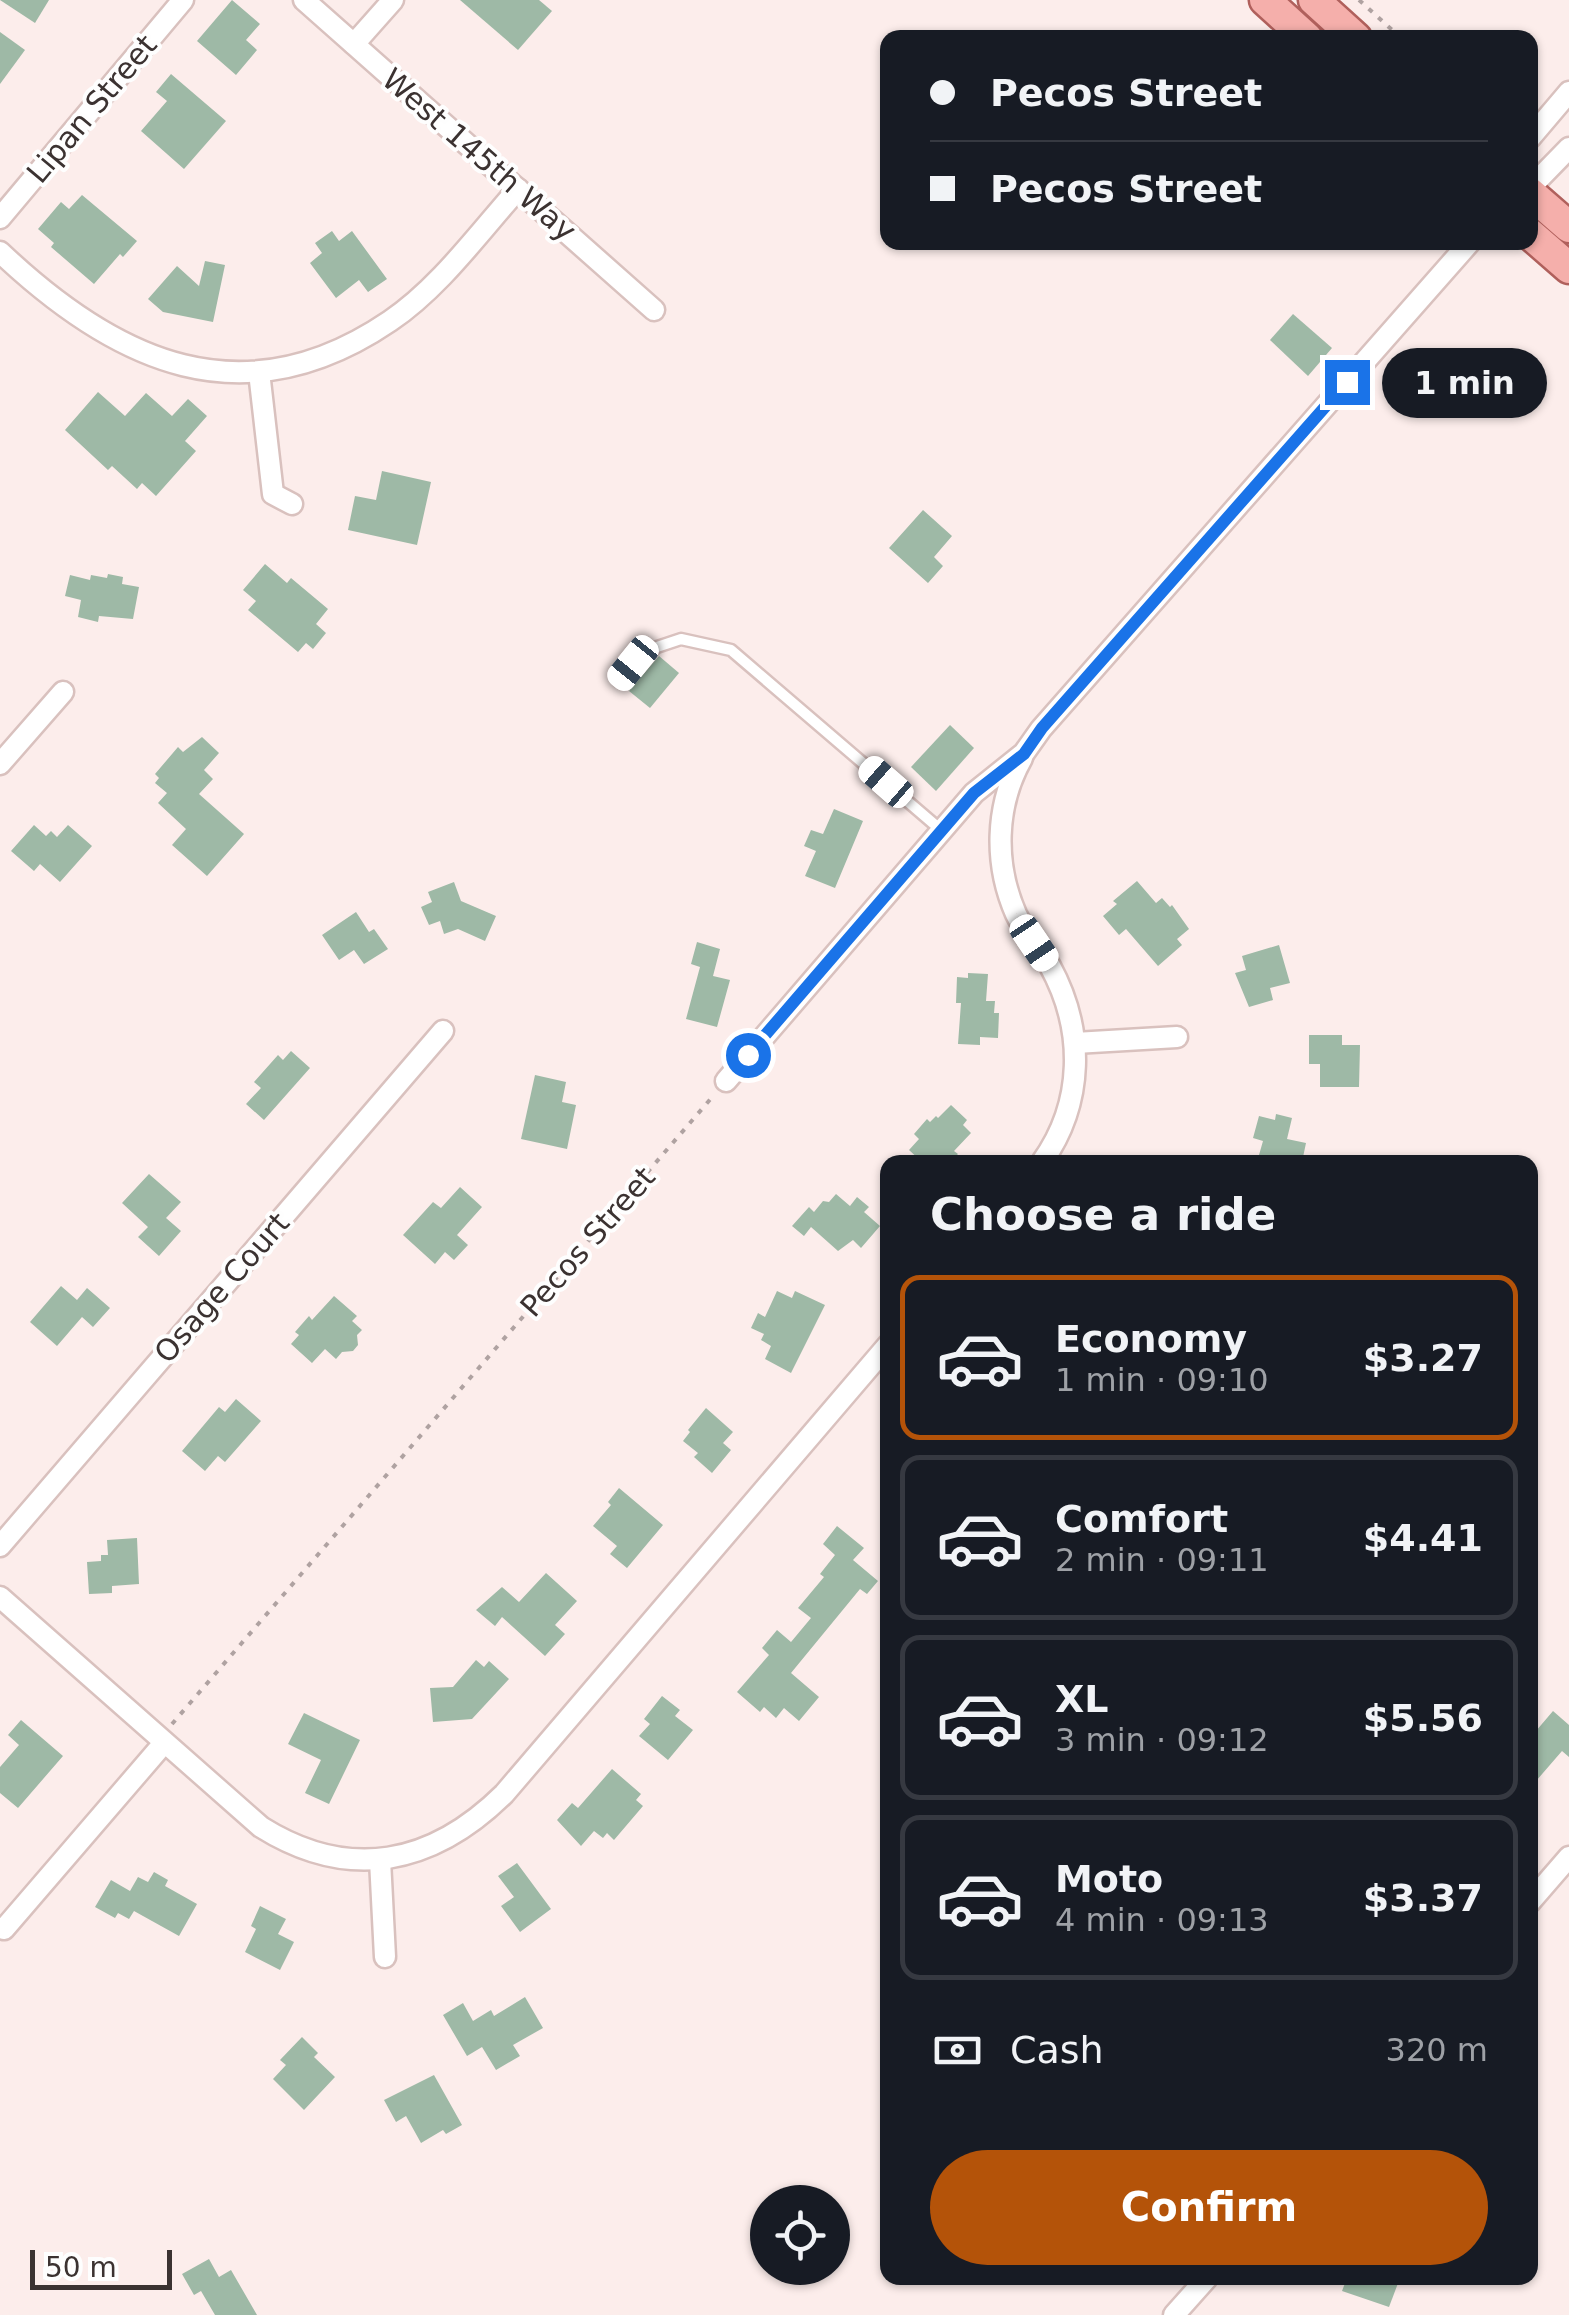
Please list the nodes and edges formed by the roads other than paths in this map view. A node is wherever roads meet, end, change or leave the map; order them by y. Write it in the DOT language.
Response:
graph roads {
  1 [pos="183,0"];
  2 [pos="304,0"];
  3 [pos="393,0"];
  4 [pos="1265,0"];
  5 [pos="1314,0"];
  6 [pos="1304,30"];
  7 [pos="1347,30"];
  8 [pos="354,44"];
  9 [pos="1569,92"];
  10 [pos="1552,112"];
  11 [pos="1538,117"];
  12 [pos="1538,129"];
  13 [pos="1569,148"];
  14 [pos="1538,181"];
  15 [pos="518,189"];
  16 [pos="1538,198"];
  17 [pos="0,218"];
  18 [pos="1538,220"];
  19 [pos="1569,227"];
  20 [pos="1538,241"];
  21 [pos="1569,247"];
  22 [pos="1463,250"];
  23 [pos="0,252"];
  24 [pos="1569,268"];
  25 [pos="654,310"];
  26 [pos="259,372"];
  27 [pos="292,504"];
  28 [pos="620,679"];
  29 [pos="62,692"];
  30 [pos="1024,754"];
  31 [pos="0,764"];
  32 [pos="942,831"];
  33 [pos="443,1031"];
  34 [pos="1177,1036"];
  35 [pos="1075,1043"];
  36 [pos="726,1081"];
  37 [pos="1047,1155"];
  38 [pos="880,1354"];
  39 [pos="0,1546"];
  40 [pos="0,1597"];
  41 [pos="162,1741"];
  42 [pos="1569,1857"];
  43 [pos="380,1860"];
  44 [pos="1538,1893"];
  45 [pos="4,1929"];
  46 [pos="385,1957"];
  47 [pos="1201,2285"];
  48 [pos="1174,2315"];
  1 -- 17 [label="street, Lipan Street"];
  2 -- 8 [label="street, West 145th Way"];
  3 -- 8 [label="street"];
  4 -- 6 [label="main road"];
  5 -- 7 [label="main road"];
  8 -- 15 [label="street, West 145th Way"];
  9 -- 10 [label="street"];
  10 -- 11 [label="street"];
  10 -- 12 [label="street"];
  13 -- 14 [label="street"];
  15 -- 25 [label="street, West 145th Way"];
  15 -- 26 [label="street"];
  16 -- 19 [label="main road"];
  18 -- 21 [label="main road"];
  20 -- 24 [label="main road"];
  22 -- 30 [label="street"];
  23 -- 26 [label="street"];
  26 -- 27 [label="street"];
  28 -- 32 [label="lane"];
  29 -- 31 [label="street"];
  30 -- 32 [label="street"];
  30 -- 35 [label="street"];
  32 -- 36 [label="street"];
  33 -- 39 [label="street, Osage Court"];
  34 -- 35 [label="street"];
  35 -- 37 [label="street"];
  38 -- 43 [label="street"];
  40 -- 41 [label="street"];
  41 -- 43 [label="street"];
  41 -- 45 [label="street"];
  42 -- 44 [label="street"];
  43 -- 46 [label="street"];
  47 -- 48 [label="street"];
}
